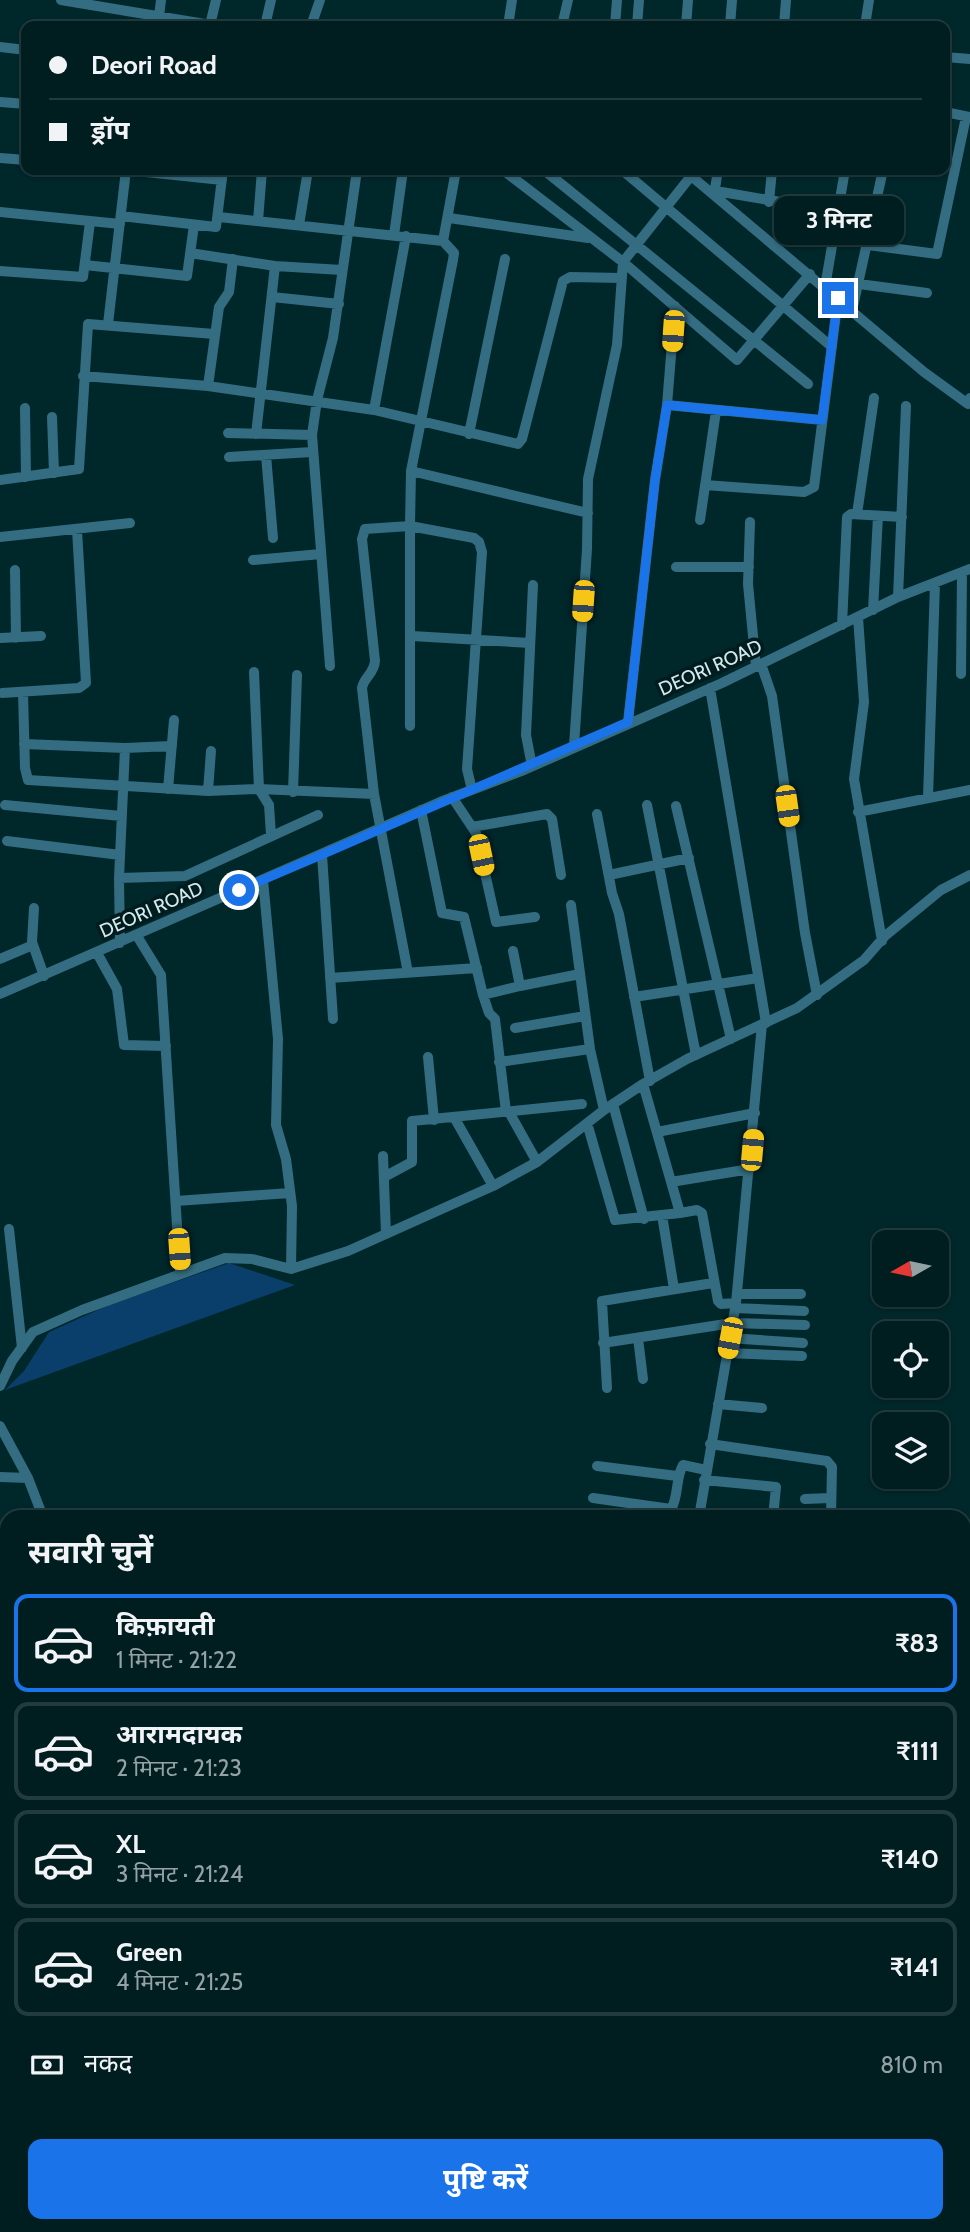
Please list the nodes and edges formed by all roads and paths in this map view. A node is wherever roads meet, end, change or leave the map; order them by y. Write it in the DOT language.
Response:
graph roads {
  1 [pos="61,0"];
  2 [pos="161,0"];
  3 [pos="216,0"];
  4 [pos="271,0"];
  5 [pos="320,0"];
  6 [pos="512,0"];
  7 [pos="568,0"];
  8 [pos="617,0"];
  9 [pos="639,0"];
  10 [pos="688,0"];
  11 [pos="732,0"];
  12 [pos="786,0"];
  13 [pos="869,0"];
  14 [pos="79,1"];
  15 [pos="132,13"];
  16 [pos="159,16"];
  17 [pos="131,21"];
  18 [pos="186,21"];
  19 [pos="214,21"];
  20 [pos="266,21"];
  21 [pos="313,21"];
  22 [pos="509,21"];
  23 [pos="563,21"];
  24 [pos="615,21"];
  25 [pos="637,21"];
  26 [pos="686,21"];
  27 [pos="730,21"];
  28 [pos="784,21"];
  29 [pos="867,21"];
  30 [pos="0,47"];
  31 [pos="21,49"];
  32 [pos="950,58"];
  33 [pos="970,60"];
  34 [pos="0,102"];
  35 [pos="21,104"];
  36 [pos="950,113"];
  37 [pos="968,117"];
  38 [pos="0,158"];
  39 [pos="21,160"];
  40 [pos="125,175"];
  41 [pos="222,175"];
  42 [pos="262,175"];
  43 [pos="307,175"];
  44 [pos="356,175"];
  45 [pos="402,175"];
  46 [pos="455,175"];
  47 [pos="509,175"];
  48 [pos="550,175"];
  49 [pos="628,175"];
  50 [pos="687,175"];
  51 [pos="691,175"];
  52 [pos="717,175"];
  53 [pos="772,175"];
  54 [pos="844,175"];
  55 [pos="882,175"];
  56 [pos="715,193"];
  57 [pos="769,202"];
  58 [pos="665,208"];
  59 [pos="0,212"];
  60 [pos="839,213"];
  61 [pos="219,217"];
  62 [pos="449,218"];
  63 [pos="874,218"];
  64 [pos="120,220"];
  65 [pos="258,221"];
  66 [pos="90,222"];
  67 [pos="194,225"];
  68 [pos="299,225"];
  69 [pos="350,230"];
  70 [pos="394,235"];
  71 [pos="406,236"];
  72 [pos="591,239"];
  73 [pos="443,241"];
  74 [pos="636,243"];
  75 [pos="868,245"];
  76 [pos="190,253"];
  77 [pos="233,259"];
  78 [pos="505,259"];
  79 [pos="623,262"];
  80 [pos="85,265"];
  81 [pos="275,266"];
  82 [pos="115,268"];
  83 [pos="342,270"];
  84 [pos="0,271"];
  85 [pos="810,274"];
  86 [pos="622,278"];
  87 [pos="859,284"];
  88 [pos="825,287"];
  89 [pos="927,293"];
  90 [pos="272,297"];
  91 [pos="838,298"];
  92 [pos="339,304"];
  93 [pos="675,306"];
  94 [pos="782,306"];
  95 [pos="852,311"];
  96 [pos="108,324"];
  97 [pos="214,334"];
  98 [pos="755,342"];
  99 [pos="832,347"];
  100 [pos="83,376"];
  101 [pos="808,384"];
  102 [pos="208,386"];
  103 [pos="261,393"];
  104 [pos="874,398"];
  105 [pos="970,398"];
  106 [pos="317,400"];
  107 [pos="667,405"];
  108 [pos="906,405"];
  109 [pos="25,408"];
  110 [pos="374,410"];
  111 [pos="716,411"];
  112 [pos="51,417"];
  113 [pos="822,420"];
  114 [pos="421,421"];
  115 [pos="228,433"];
  116 [pos="256,434"];
  117 [pos="470,434"];
  118 [pos="312,435"];
  119 [pos="312,452"];
  120 [pos="266,455"];
  121 [pos="229,457"];
  122 [pos="411,471"];
  123 [pos="54,474"];
  124 [pos="26,477"];
  125 [pos="0,480"];
  126 [pos="705,485"];
  127 [pos="588,513"];
  128 [pos="857,514"];
  129 [pos="878,516"];
  130 [pos="902,517"];
  131 [pos="700,520"];
  132 [pos="750,522"];
  133 [pos="130,523"];
  134 [pos="410,526"];
  135 [pos="77,530"];
  136 [pos="0,537"];
  137 [pos="273,538"];
  138 [pos="321,554"];
  139 [pos="253,560"];
  140 [pos="676,567"];
  141 [pos="749,567"];
  142 [pos="15,570"];
  143 [pos="966,570"];
  144 [pos="935,583"];
  145 [pos="533,585"];
  146 [pos="898,597"];
  147 [pos="873,610"];
  148 [pos="858,617"];
  149 [pos="842,625"];
  150 [pos="41,636"];
  151 [pos="412,636"];
  152 [pos="0,638"];
  153 [pos="16,638"];
  154 [pos="474,639"];
  155 [pos="530,643"];
  156 [pos="759,665"];
  157 [pos="330,666"];
  158 [pos="254,672"];
  159 [pos="961,674"];
  160 [pos="297,675"];
  161 [pos="710,688"];
  162 [pos="23,692"];
  163 [pos="2,693"];
  164 [pos="174,720"];
  165 [pos="628,722"];
  166 [pos="410,726"];
  167 [pos="24,744"];
  168 [pos="574,746"];
  169 [pos="172,747"];
  170 [pos="125,748"];
  171 [pos="211,751"];
  172 [pos="532,766"];
  173 [pos="122,787"];
  174 [pos="168,789"];
  175 [pos="259,789"];
  176 [pos="472,790"];
  177 [pos="970,790"];
  178 [pos="208,791"];
  179 [pos="293,793"];
  180 [pos="374,794"];
  181 [pos="452,797"];
  182 [pos="928,798"];
  183 [pos="5,805"];
  184 [pos="647,805"];
  185 [pos="676,806"];
  186 [pos="421,810"];
  187 [pos="858,812"];
  188 [pos="597,814"];
  189 [pos="121,816"];
  190 [pos="318,816"];
  191 [pos="472,827"];
  192 [pos="381,828"];
  193 [pos="271,835"];
  194 [pos="6,841"];
  195 [pos="120,855"];
  196 [pos="322,855"];
  197 [pos="689,858"];
  198 [pos="659,864"];
  199 [pos="608,874"];
  200 [pos="970,875"];
  201 [pos="561,876"];
  202 [pos="119,878"];
  203 [pos="262,880"];
  204 [pos="571,905"];
  205 [pos="34,908"];
  206 [pos="535,917"];
  207 [pos="137,936"];
  208 [pos="882,940"];
  209 [pos="120,943"];
  210 [pos="33,945"];
  211 [pos="513,951"];
  212 [pos="97,953"];
  213 [pos="0,959"];
  214 [pos="477,968"];
  215 [pos="408,973"];
  216 [pos="580,974"];
  217 [pos="44,976"];
  218 [pos="330,978"];
  219 [pos="758,978"];
  220 [pos="719,985"];
  221 [pos="520,986"];
  222 [pos="684,992"];
  223 [pos="0,994"];
  224 [pos="483,995"];
  225 [pos="817,995"];
  226 [pos="635,997"];
  227 [pos="585,1016"];
  228 [pos="333,1019"];
  229 [pos="764,1023"];
  230 [pos="516,1028"];
  231 [pos="731,1038"];
  232 [pos="166,1046"];
  233 [pos="590,1049"];
  234 [pos="696,1055"];
  235 [pos="428,1057"];
  236 [pos="499,1062"];
  237 [pos="646,1082"];
  238 [pos="582,1104"];
  239 [pos="608,1107"];
  240 [pos="508,1112"];
  241 [pos="755,1113"];
  242 [pos="454,1117"];
  243 [pos="434,1120"];
  244 [pos="587,1123"];
  245 [pos="656,1132"];
  246 [pos="383,1156"];
  247 [pos="537,1162"];
  248 [pos="750,1169"];
  249 [pos="384,1177"];
  250 [pos="671,1182"];
  251 [pos="493,1186"];
  252 [pos="290,1193"];
  253 [pos="176,1201"];
  254 [pos="680,1213"];
  255 [pos="662,1215"];
  256 [pos="643,1219"];
  257 [pos="9,1229"];
  258 [pos="386,1234"];
  259 [pos="292,1269"];
  260 [pos="180,1273"];
  261 [pos="713,1283"];
  262 [pos="674,1289"];
  263 [pos="801,1294"];
  264 [pos="736,1301"];
  265 [pos="804,1311"];
  266 [pos="732,1323"];
  267 [pos="805,1325"];
  268 [pos="638,1338"];
  269 [pos="730,1338"];
  270 [pos="603,1343"];
  271 [pos="803,1343"];
  272 [pos="22,1348"];
  273 [pos="727,1353"];
  274 [pos="802,1356"];
  275 [pos="643,1379"];
  276 [pos="0,1386"];
  277 [pos="607,1388"];
  278 [pos="718,1404"];
  279 [pos="762,1408"];
  280 [pos="0,1426"];
  281 [pos="710,1444"];
  282 [pos="597,1466"];
  283 [pos="705,1475"];
  284 [pos="677,1476"];
  285 [pos="0,1477"];
  286 [pos="28,1478"];
  287 [pos="593,1498"];
  288 [pos="831,1498"];
  289 [pos="805,1499"];
  290 [pos="40,1510"];
  291 [pos="700,1510"];
  292 [pos="774,1510"];
  293 [pos="831,1510"];
  1 -- 14 [label="street"];
  2 -- 16 [label="street"];
  3 -- 19 [label="street"];
  4 -- 20 [label="street"];
  5 -- 21 [label="street"];
  6 -- 22 [label="street"];
  7 -- 23 [label="street"];
  8 -- 24 [label="street"];
  9 -- 25 [label="street"];
  10 -- 26 [label="street"];
  11 -- 27 [label="street"];
  12 -- 28 [label="street"];
  13 -- 29 [label="street"];
  14 -- 15 [label="street"];
  15 -- 16 [label="street"];
  15 -- 17 [label="street"];
  16 -- 18 [label="street"];
  30 -- 31 [label="street"];
  32 -- 33 [label="street"];
  34 -- 35 [label="street"];
  36 -- 37 [label="street"];
  37 -- 75 [label="street"];
  38 -- 39 [label="street"];
  40 -- 64 [label="street"];
  41 -- 61 [label="street"];
  42 -- 65 [label="street"];
  43 -- 68 [label="street"];
  44 -- 69 [label="street"];
  45 -- 70 [label="street"];
  46 -- 62 [label="street"];
  47 -- 72 [label="street"];
  48 -- 74 [label="street"];
  49 -- 58 [label="street"];
  50 -- 58 [label="street"];
  51 -- 56 [label="street"];
  52 -- 56 [label="street"];
  53 -- 57 [label="street"];
  54 -- 60 [label="street"];
  55 -- 63 [label="street"];
  56 -- 57 [label="street"];
  56 -- 85 [label="street"];
  57 -- 60 [label="street"];
  58 -- 74 [label="street"];
  58 -- 94 [label="street"];
  59 -- 66 [label="street"];
  60 -- 63 [label="street"];
  60 -- 88 [label="street"];
  61 -- 65 [label="street"];
  61 -- 67 [label="street"];
  62 -- 72 [label="street"];
  62 -- 73 [label="street"];
  63 -- 75 [label="street"];
  64 -- 66 [label="street"];
  64 -- 67 [label="street"];
  64 -- 82 [label="street"];
  65 -- 68 [label="street"];
  66 -- 80 [label="street"];
  67 -- 76 [label="street"];
  68 -- 69 [label="street"];
  69 -- 70 [label="street"];
  69 -- 83 [label="street"];
  70 -- 71 [label="street"];
  71 -- 73 [label="street"];
  71 -- 110 [label="street"];
  72 -- 79 [label="street"];
  73 -- 114 [label="street"];
  74 -- 79 [label="street"];
  74 -- 98 [label="street"];
  75 -- 87 [label="street"];
  76 -- 77 [label="street"];
  76 -- 82 [label="street"];
  77 -- 81 [label="street"];
  77 -- 97 [label="street"];
  78 -- 117 [label="street"];
  79 -- 86 [label="street"];
  79 -- 93 [label="street"];
  80 -- 82 [label="street"];
  80 -- 84 [label="street"];
  81 -- 83 [label="street"];
  81 -- 90 [label="street"];
  82 -- 96 [label="street"];
  83 -- 92 [label="street"];
  85 -- 88 [label="street"];
  85 -- 94 [label="street"];
  86 -- 117 [label="street"];
  86 -- 127 [label="street"];
  87 -- 89 [label="street"];
  87 -- 95 [label="street"];
  88 -- 91 [label="street"];
  90 -- 92 [label="street"];
  90 -- 103 [label="street"];
  91 -- 95 [label="street"];
  91 -- 99 [label="street"];
  92 -- 106 [label="street"];
  93 -- 98 [label="street"];
  93 -- 107 [label="street"];
  94 -- 98 [label="street"];
  94 -- 99 [label="street"];
  95 -- 105 [label="street"];
  96 -- 97 [label="street"];
  96 -- 100 [label="street"];
  97 -- 102 [label="street"];
  98 -- 101 [label="street"];
  99 -- 113 [label="street"];
  100 -- 102 [label="street"];
  100 -- 123 [label="street"];
  102 -- 103 [label="street"];
  103 -- 106 [label="street"];
  103 -- 116 [label="street"];
  104 -- 128 [label="street"];
  106 -- 110 [label="street"];
  106 -- 118 [label="street"];
  107 -- 111 [label="street"];
  107 -- 165 [label="street"];
  108 -- 130 [label="street"];
  109 -- 124 [label="street"];
  110 -- 114 [label="street"];
  111 -- 113 [label="street"];
  111 -- 126 [label="street"];
  112 -- 123 [label="street"];
  113 -- 126 [label="street"];
  114 -- 117 [label="street"];
  114 -- 122 [label="street"];
  115 -- 116 [label="street"];
  116 -- 118 [label="street"];
  118 -- 119 [label="street"];
  119 -- 120 [label="street"];
  119 -- 138 [label="street"];
  120 -- 121 [label="street"];
  120 -- 137 [label="street"];
  122 -- 127 [label="street"];
  122 -- 134 [label="street"];
  123 -- 124 [label="street"];
  124 -- 125 [label="street"];
  126 -- 131 [label="street"];
  127 -- 168 [label="street"];
  128 -- 129 [label="street"];
  128 -- 149 [label="street"];
  129 -- 130 [label="street"];
  129 -- 147 [label="street"];
  130 -- 146 [label="street"];
  132 -- 141 [label="street"];
  133 -- 135 [label="street"];
  134 -- 151 [label="street"];
  134 -- 154 [label="street"];
  134 -- 180 [label="street"];
  135 -- 136 [label="street"];
  135 -- 162 [label="street"];
  138 -- 139 [label="street"];
  138 -- 157 [label="street"];
  140 -- 141 [label="street"];
  141 -- 156 [label="street"];
  142 -- 153 [label="street"];
  143 -- 144 [label="street, DEORI ROAD"];
  143 -- 159 [label="street"];
  144 -- 146 [label="street, DEORI ROAD"];
  144 -- 182 [label="street"];
  145 -- 155 [label="street"];
  146 -- 147 [label="street, DEORI ROAD"];
  147 -- 148 [label="street, DEORI ROAD"];
  148 -- 149 [label="street, DEORI ROAD"];
  148 -- 187 [label="street"];
  149 -- 156 [label="street, DEORI ROAD"];
  150 -- 153 [label="street"];
  151 -- 154 [label="street"];
  151 -- 166 [label="street"];
  152 -- 153 [label="street"];
  154 -- 155 [label="street"];
  154 -- 176 [label="street"];
  155 -- 172 [label="street"];
  156 -- 161 [label="street, DEORI ROAD"];
  156 -- 225 [label="street"];
  158 -- 175 [label="street"];
  160 -- 179 [label="street"];
  161 -- 165 [label="street, DEORI ROAD"];
  161 -- 219 [label="street"];
  162 -- 163 [label="street"];
  162 -- 167 [label="street"];
  164 -- 169 [label="street"];
  165 -- 168 [label="street, DEORI ROAD"];
  167 -- 170 [label="street"];
  167 -- 173 [label="street"];
  168 -- 172 [label="street, DEORI ROAD"];
  169 -- 170 [label="street"];
  169 -- 174 [label="street"];
  170 -- 173 [label="street"];
  171 -- 178 [label="street"];
  172 -- 176 [label="street, DEORI ROAD"];
  173 -- 174 [label="street"];
  173 -- 189 [label="street"];
  174 -- 178 [label="street"];
  175 -- 178 [label="street"];
  175 -- 179 [label="street"];
  175 -- 193 [label="street"];
  176 -- 181 [label="street, DEORI ROAD"];
  177 -- 182 [label="street"];
  179 -- 180 [label="street"];
  180 -- 192 [label="street"];
  181 -- 186 [label="street, DEORI ROAD"];
  181 -- 191 [label="street"];
  182 -- 187 [label="street"];
  183 -- 189 [label="street"];
  184 -- 198 [label="street"];
  185 -- 197 [label="street"];
  186 -- 192 [label="street, DEORI ROAD"];
  186 -- 214 [label="street"];
  187 -- 208 [label="street"];
  188 -- 199 [label="street"];
  189 -- 195 [label="street"];
  190 -- 193 [label="street"];
  191 -- 201 [label="street"];
  191 -- 206 [label="street"];
  192 -- 196 [label="street, DEORI ROAD"];
  192 -- 215 [label="street"];
  193 -- 202 [label="street"];
  194 -- 195 [label="street"];
  195 -- 202 [label="street"];
  196 -- 203 [label="street, DEORI ROAD"];
  196 -- 218 [label="street"];
  197 -- 198 [label="street"];
  197 -- 220 [label="street"];
  198 -- 199 [label="street"];
  198 -- 222 [label="street"];
  199 -- 226 [label="street"];
  200 -- 208 [label="street"];
  202 -- 209 [label="street"];
  203 -- 207 [label="street, DEORI ROAD"];
  203 -- 252 [label="street"];
  204 -- 216 [label="street"];
  205 -- 210 [label="street"];
  207 -- 209 [label="street, DEORI ROAD"];
  207 -- 232 [label="street"];
  208 -- 225 [label="street"];
  209 -- 212 [label="street, DEORI ROAD"];
  210 -- 213 [label="street"];
  210 -- 217 [label="street"];
  211 -- 221 [label="street"];
  212 -- 217 [label="street, DEORI ROAD"];
  212 -- 232 [label="street"];
  214 -- 215 [label="street"];
  214 -- 224 [label="street"];
  215 -- 218 [label="street"];
  216 -- 221 [label="street"];
  216 -- 227 [label="street"];
  217 -- 223 [label="street, DEORI ROAD"];
  218 -- 228 [label="street"];
  219 -- 220 [label="street"];
  219 -- 229 [label="street"];
  220 -- 222 [label="street"];
  220 -- 231 [label="street"];
  221 -- 224 [label="street"];
  222 -- 226 [label="street"];
  222 -- 234 [label="street"];
  224 -- 236 [label="street"];
  225 -- 229 [label="street"];
  226 -- 237 [label="street"];
  227 -- 230 [label="street"];
  227 -- 233 [label="street"];
  229 -- 231 [label="street"];
  229 -- 241 [label="street"];
  231 -- 234 [label="street"];
  232 -- 253 [label="street"];
  233 -- 236 [label="street"];
  233 -- 239 [label="street"];
  234 -- 237 [label="street"];
  235 -- 243 [label="street"];
  236 -- 240 [label="street"];
  237 -- 239 [label="street"];
  237 -- 245 [label="street"];
  238 -- 240 [label="street"];
  239 -- 244 [label="street"];
  239 -- 256 [label="street"];
  240 -- 242 [label="street"];
  240 -- 247 [label="street"];
  241 -- 245 [label="street"];
  241 -- 248 [label="street"];
  242 -- 243 [label="street"];
  242 -- 251 [label="street"];
  243 -- 249 [label="street"];
  244 -- 247 [label="street"];
  244 -- 256 [label="street"];
  245 -- 250 [label="street"];
  246 -- 249 [label="street"];
  247 -- 251 [label="street"];
  248 -- 250 [label="street"];
  248 -- 264 [label="street"];
  249 -- 258 [label="street"];
  250 -- 254 [label="street"];
  251 -- 258 [label="street"];
  252 -- 253 [label="street"];
  252 -- 259 [label="street"];
  253 -- 260 [label="street"];
  254 -- 255 [label="street"];
  254 -- 261 [label="street"];
  255 -- 256 [label="street"];
  255 -- 262 [label="street"];
  257 -- 272 [label="street"];
  258 -- 259 [label="street"];
  259 -- 260 [label="street"];
  260 -- 272 [label="street"];
  261 -- 262 [label="street"];
  261 -- 264 [label="street"];
  262 -- 270 [label="street"];
  263 -- 264 [label="street"];
  264 -- 265 [label="street"];
  264 -- 266 [label="street"];
  266 -- 267 [label="street"];
  266 -- 268 [label="street"];
  266 -- 269 [label="street"];
  268 -- 270 [label="street"];
  268 -- 275 [label="street"];
  269 -- 271 [label="street"];
  269 -- 273 [label="street"];
  270 -- 277 [label="street"];
  272 -- 276 [label="street"];
  273 -- 274 [label="street"];
  273 -- 278 [label="street"];
  278 -- 279 [label="street"];
  278 -- 281 [label="street"];
  280 -- 286 [label="street"];
  281 -- 283 [label="street"];
  281 -- 288 [label="street"];
  282 -- 284 [label="street"];
  283 -- 284 [label="street"];
  283 -- 291 [label="street"];
  283 -- 292 [label="street"];
  284 -- 287 [label="street"];
  285 -- 286 [label="street"];
  286 -- 290 [label="street"];
  288 -- 289 [label="street"];
  288 -- 293 [label="street"];
}
